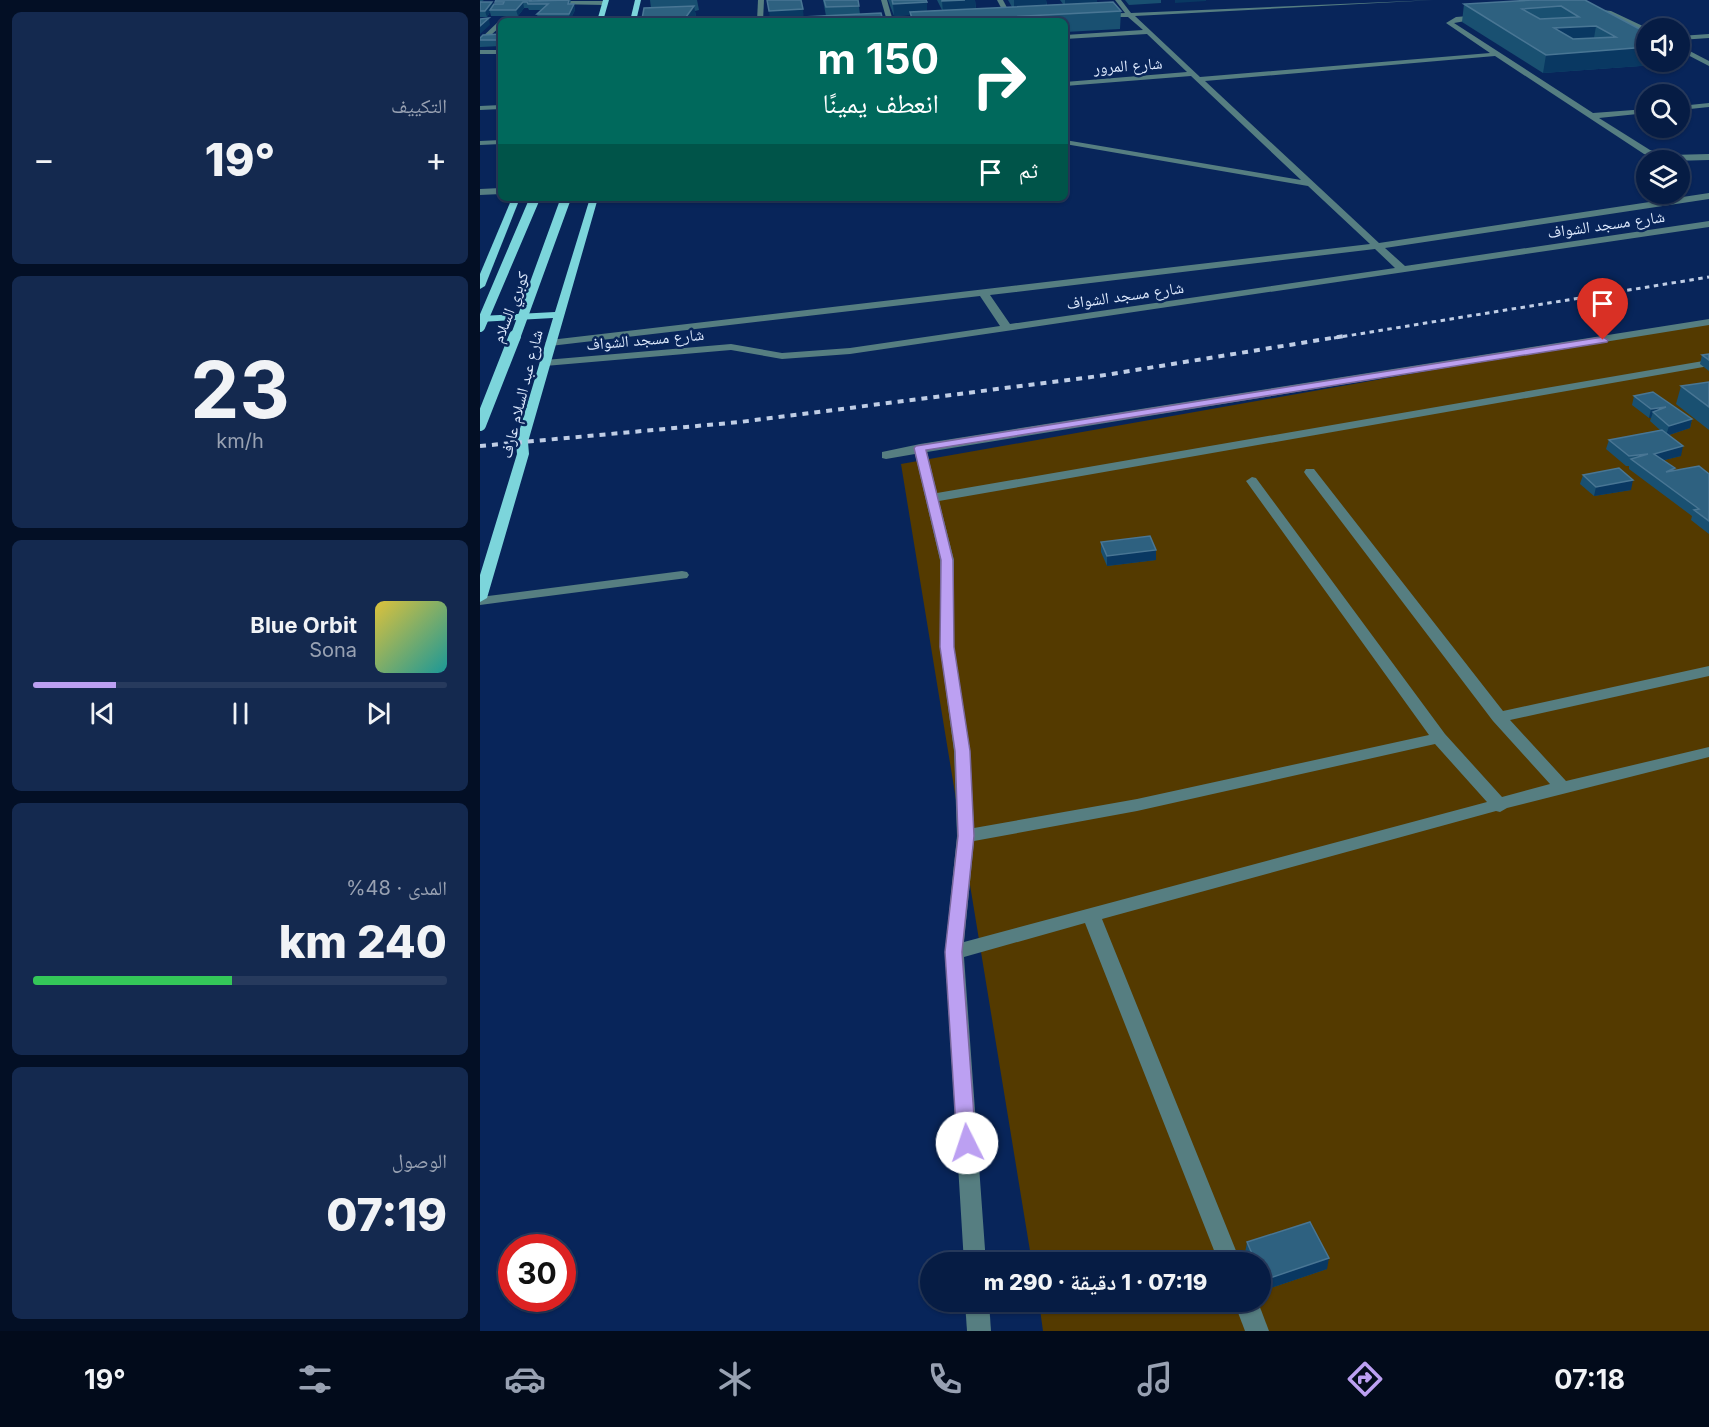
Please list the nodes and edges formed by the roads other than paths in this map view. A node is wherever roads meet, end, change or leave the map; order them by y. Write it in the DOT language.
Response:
graph roads {
  1 [pos="638,0"];
  2 [pos="761,0"];
  3 [pos="884,0"];
  4 [pos="1000,0"];
  5 [pos="1118,0"];
  6 [pos="1232,0"];
  7 [pos="1425,0"];
  8 [pos="1431,0"];
  9 [pos="606,1"];
  10 [pos="539,3"];
  11 [pos="1330,3"];
  12 [pos="1241,9"];
  13 [pos="1579,11"];
  14 [pos="1130,15"];
  15 [pos="1094,16"];
  16 [pos="1490,17"];
  17 [pos="601,18"];
  18 [pos="634,18"];
  19 [pos="760,18"];
  20 [pos="889,18"];
  21 [pos="1009,18"];
  22 [pos="498,23"];
  23 [pos="490,24"];
  24 [pos="498,26"];
  25 [pos="1636,26"];
  26 [pos="1149,32"];
  27 [pos="1709,36"];
  28 [pos="1068,37"];
  29 [pos="1690,37"];
  30 [pos="480,43"];
  31 [pos="480,52"];
  32 [pos="498,52"];
  33 [pos="1498,54"];
  34 [pos="1690,54"];
  35 [pos="1709,64"];
  36 [pos="1196,76"];
  37 [pos="1068,84"];
  38 [pos="1709,105"];
  39 [pos="498,107"];
  40 [pos="1690,107"];
  41 [pos="480,108"];
  42 [pos="1636,112"];
  43 [pos="1590,116"];
  44 [pos="498,142"];
  45 [pos="480,143"];
  46 [pos="1068,143"];
  47 [pos="1709,157"];
  48 [pos="1312,184"];
  49 [pos="498,191"];
  50 [pos="480,192"];
  51 [pos="1709,196"];
  52 [pos="515,201"];
  53 [pos="534,201"];
  54 [pos="565,201"];
  55 [pos="593,201"];
  56 [pos="1709,224"];
  57 [pos="1377,246"];
  58 [pos="1402,269"];
  59 [pos="480,286"];
  60 [pos="983,293"];
  61 [pos="558,315"];
  62 [pos="480,319"];
  63 [pos="1709,322"];
  64 [pos="480,327"];
  65 [pos="1007,328"];
  66 [pos="550,343"];
  67 [pos="544,363"];
  68 [pos="1709,363"];
  69 [pos="480,425"];
  70 [pos="920,448"];
  71 [pos="886,455"];
  72 [pos="1310,472"];
  73 [pos="1252,481"];
  74 [pos="932,498"];
  75 [pos="495,543"];
  76 [pos="480,544"];
  77 [pos="682,575"];
  78 [pos="480,600"];
  79 [pos="1709,671"];
  80 [pos="1499,717"];
  81 [pos="1439,738"];
  82 [pos="1709,752"];
  83 [pos="1562,788"];
  84 [pos="1500,806"];
  85 [pos="966,836"];
  86 [pos="1091,915"];
  87 [pos="954,952"];
  88 [pos="974,1252"];
  89 [pos="1226,1252"];
  90 [pos="979,1312"];
  91 [pos="1250,1312"];
  92 [pos="980,1331"];
  93 [pos="1257,1331"];
  1 -- 18 [label="main road"];
  2 -- 19 [label="street"];
  3 -- 20 [label="street"];
  4 -- 21 [label="street"];
  5 -- 14 [label="street"];
  6 -- 12 [label="street"];
  7 -- 8 [label="street"];
  7 -- 11 [label="street"];
  9 -- 10 [label="street"];
  9 -- 17 [label="main road"];
  11 -- 12 [label="street"];
  12 -- 14 [label="street"];
  13 -- 25 [label="street"];
  14 -- 15 [label="street"];
  14 -- 26 [label="street"];
  16 -- 33 [label="street"];
  22 -- 23 [label="street"];
  24 -- 30 [label="street"];
  26 -- 28 [label="street"];
  26 -- 36 [label="street"];
  27 -- 29 [label="street"];
  31 -- 32 [label="street"];
  33 -- 36 [label="street, شارع المرور"];
  33 -- 43 [label="street"];
  34 -- 35 [label="street"];
  36 -- 37 [label="street, شارع المرور"];
  36 -- 48 [label="street"];
  38 -- 40 [label="street"];
  39 -- 41 [label="street"];
  42 -- 43 [label="street"];
  43 -- 47 [label="street"];
  44 -- 45 [label="street"];
  46 -- 48 [label="street"];
  48 -- 57 [label="street"];
  49 -- 50 [label="street"];
  51 -- 57 [label="street"];
  52 -- 59 [label="main road"];
  53 -- 64 [label="main road, كوبري السلام, bridge"];
  54 -- 69 [label="main road, كوبري السلام, bridge"];
  55 -- 61 [label="main road, شارع عبد السلام عارف"];
  56 -- 58 [label="street, شارع مسجد الشواف"];
  57 -- 58 [label="street"];
  57 -- 60 [label="street"];
  58 -- 65 [label="street, شارع مسجد الشواف"];
  60 -- 65 [label="street"];
  60 -- 66 [label="street"];
  61 -- 62 [label="main road"];
  61 -- 66 [label="main road, شارع عبد السلام عارف"];
  63 -- 70 [label="street"];
  65 -- 67 [label="street, شارع مسجد الشواف"];
  66 -- 67 [label="main road, شارع عبد السلام عارف"];
  67 -- 75 [label="main road, شارع عبد السلام عارف"];
  68 -- 74 [label="street"];
  70 -- 71 [label="street"];
  70 -- 74 [label="street"];
  72 -- 80 [label="street"];
  73 -- 81 [label="street"];
  74 -- 85 [label="street"];
  75 -- 76 [label="main road"];
  75 -- 78 [label="main road, شارع عبد السلام عارف"];
  77 -- 78 [label="street"];
  79 -- 80 [label="street"];
  80 -- 83 [label="street"];
  81 -- 84 [label="street"];
  81 -- 85 [label="street"];
  82 -- 83 [label="street"];
  83 -- 84 [label="street"];
  84 -- 86 [label="street"];
  85 -- 87 [label="street"];
  86 -- 87 [label="street"];
  86 -- 89 [label="street"];
  87 -- 88 [label="street"];
  90 -- 92 [label="street"];
  91 -- 93 [label="street"];
}
